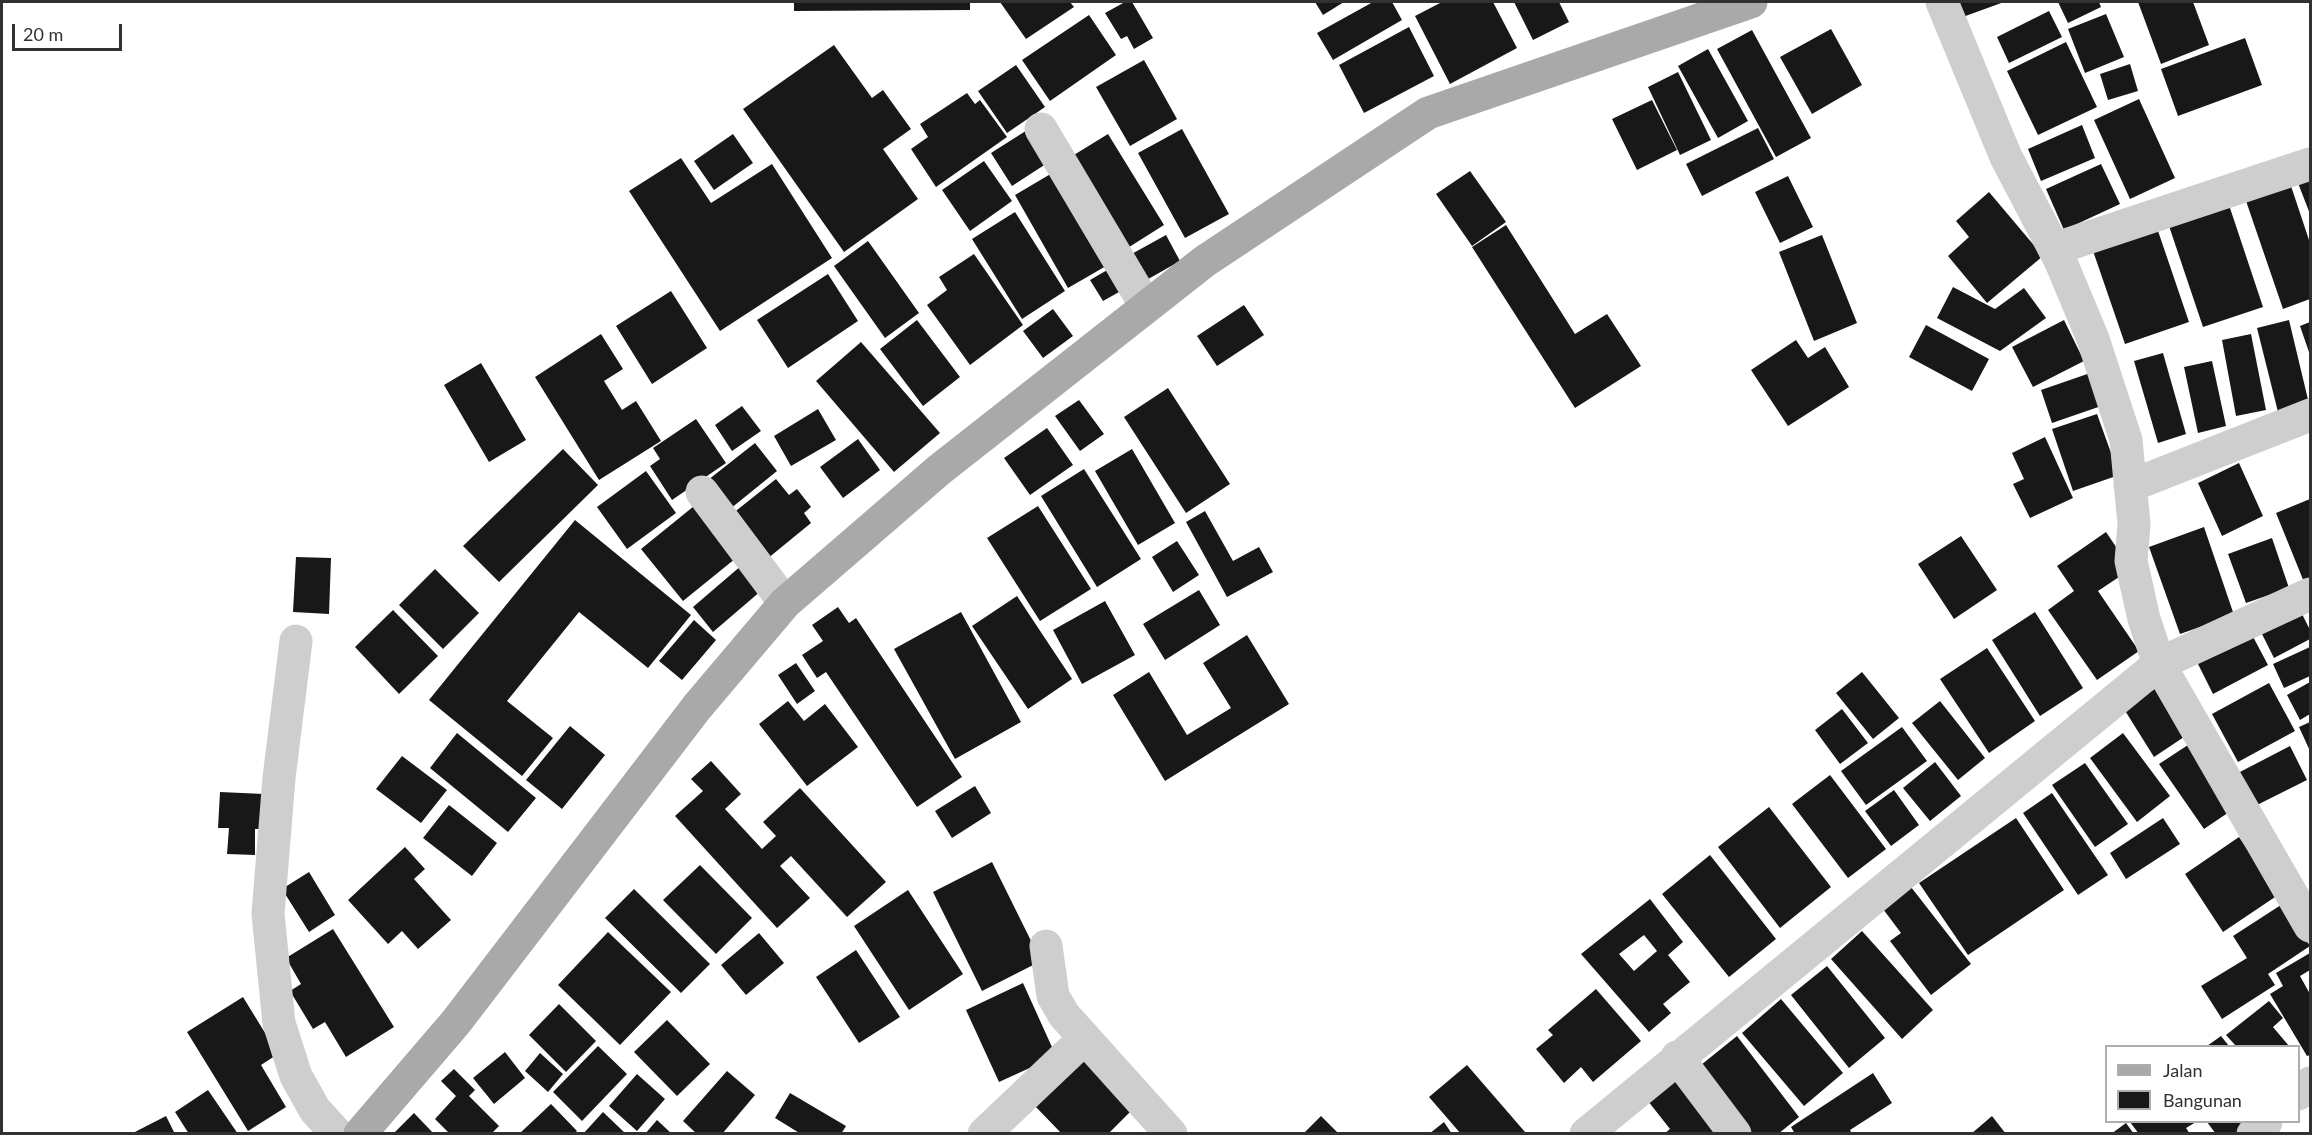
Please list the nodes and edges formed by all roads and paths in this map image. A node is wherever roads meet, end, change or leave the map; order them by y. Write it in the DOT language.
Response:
graph roads {
  1 [pos="1750,2"];
  2 [pos="1942,2"];
  3 [pos="1041,129"];
  4 [pos="2310,164"];
  5 [pos="2054,249"];
  6 [pos="1146,306"];
  7 [pos="2310,415"];
  8 [pos="2130,486"];
  9 [pos="702,492"];
  10 [pos="2310,594"];
  11 [pos="784,603"];
  12 [pos="296,641"];
  13 [pos="2159,664"];
  14 [pos="2310,926"];
  15 [pos="1046,946"];
  16 [pos="1084,1038"];
  17 [pos="1677,1057"];
  18 [pos="2265,1123"];
  19 [pos="337,1134"];
  20 [pos="360,1134"];
  21 [pos="984,1134"];
  22 [pos="1171,1134"];
  23 [pos="1586,1134"];
  24 [pos="1736,1134"];
  25 [pos="2253,1134"];
  1 -- 6 [label="main road"];
  2 -- 5 [label="street"];
  3 -- 6 [label="street"];
  4 -- 5 [label="street"];
  5 -- 8 [label="street"];
  6 -- 11 [label="main road"];
  7 -- 8 [label="street"];
  8 -- 13 [label="street"];
  9 -- 11 [label="street"];
  10 -- 13 [label="street"];
  11 -- 20 [label="main road"];
  12 -- 19 [label="street"];
  13 -- 14 [label="street"];
  13 -- 17 [label="street"];
  15 -- 16 [label="street"];
  16 -- 21 [label="street"];
  16 -- 22 [label="street"];
  17 -- 23 [label="street"];
  17 -- 24 [label="street"];
  18 -- 25 [label="street"];
}
